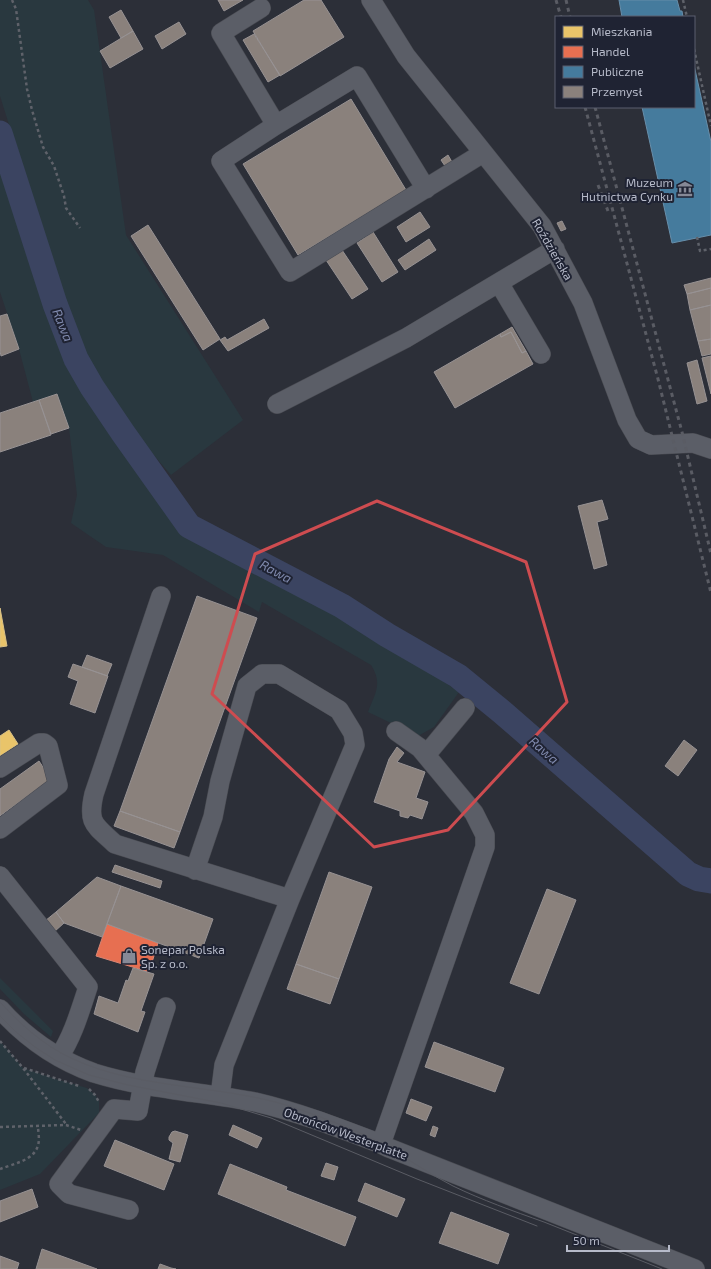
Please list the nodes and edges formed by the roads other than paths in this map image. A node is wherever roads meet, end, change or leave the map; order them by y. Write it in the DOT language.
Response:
graph roads {
  1 [pos="371,0"];
  2 [pos="261,8"];
  3 [pos="276,125"];
  4 [pos="484,153"];
  5 [pos="426,189"];
  6 [pos="554,249"];
  7 [pos="499,283"];
  8 [pos="541,354"];
  9 [pos="277,404"];
  10 [pos="711,449"];
  11 [pos="161,596"];
  12 [pos="465,708"];
  13 [pos="396,731"];
  14 [pos="426,754"];
  15 [pos="0,768"];
  16 [pos="0,829"];
  17 [pos="195,870"];
  18 [pos="0,876"];
  19 [pos="290,899"];
  20 [pos="166,1007"];
  21 [pos="0,1009"];
  22 [pos="59,1057"];
  23 [pos="142,1084"];
  24 [pos="220,1096"];
  25 [pos="381,1144"];
  26 [pos="129,1210"];
  27 [pos="695,1269"];
  1 -- 4 [label="street, Roździeńska"];
  2 -- 3 [label="street"];
  3 -- 5 [label="street"];
  3 -- 5 [label="street"];
  4 -- 5 [label="street"];
  4 -- 6 [label="street, Roździeńska"];
  6 -- 7 [label="street"];
  6 -- 10 [label="street, Roździeńska"];
  7 -- 8 [label="street"];
  7 -- 9 [label="street"];
  11 -- 17 [label="street"];
  12 -- 14 [label="street"];
  13 -- 14 [label="street"];
  14 -- 25 [label="street"];
  15 -- 16 [label="street"];
  17 -- 19 [label="street"];
  17 -- 19 [label="street"];
  18 -- 22 [label="street"];
  19 -- 24 [label="street"];
  20 -- 23 [label="street"];
  21 -- 22 [label="street, Obrońców Westerplatte"];
  22 -- 23 [label="street, Obrońców Westerplatte"];
  23 -- 24 [label="street, Obrońców Westerplatte"];
  23 -- 26 [label="street"];
  24 -- 25 [label="street, Obrońców Westerplatte"];
  25 -- 27 [label="street, Obrońców Westerplatte"];
}
